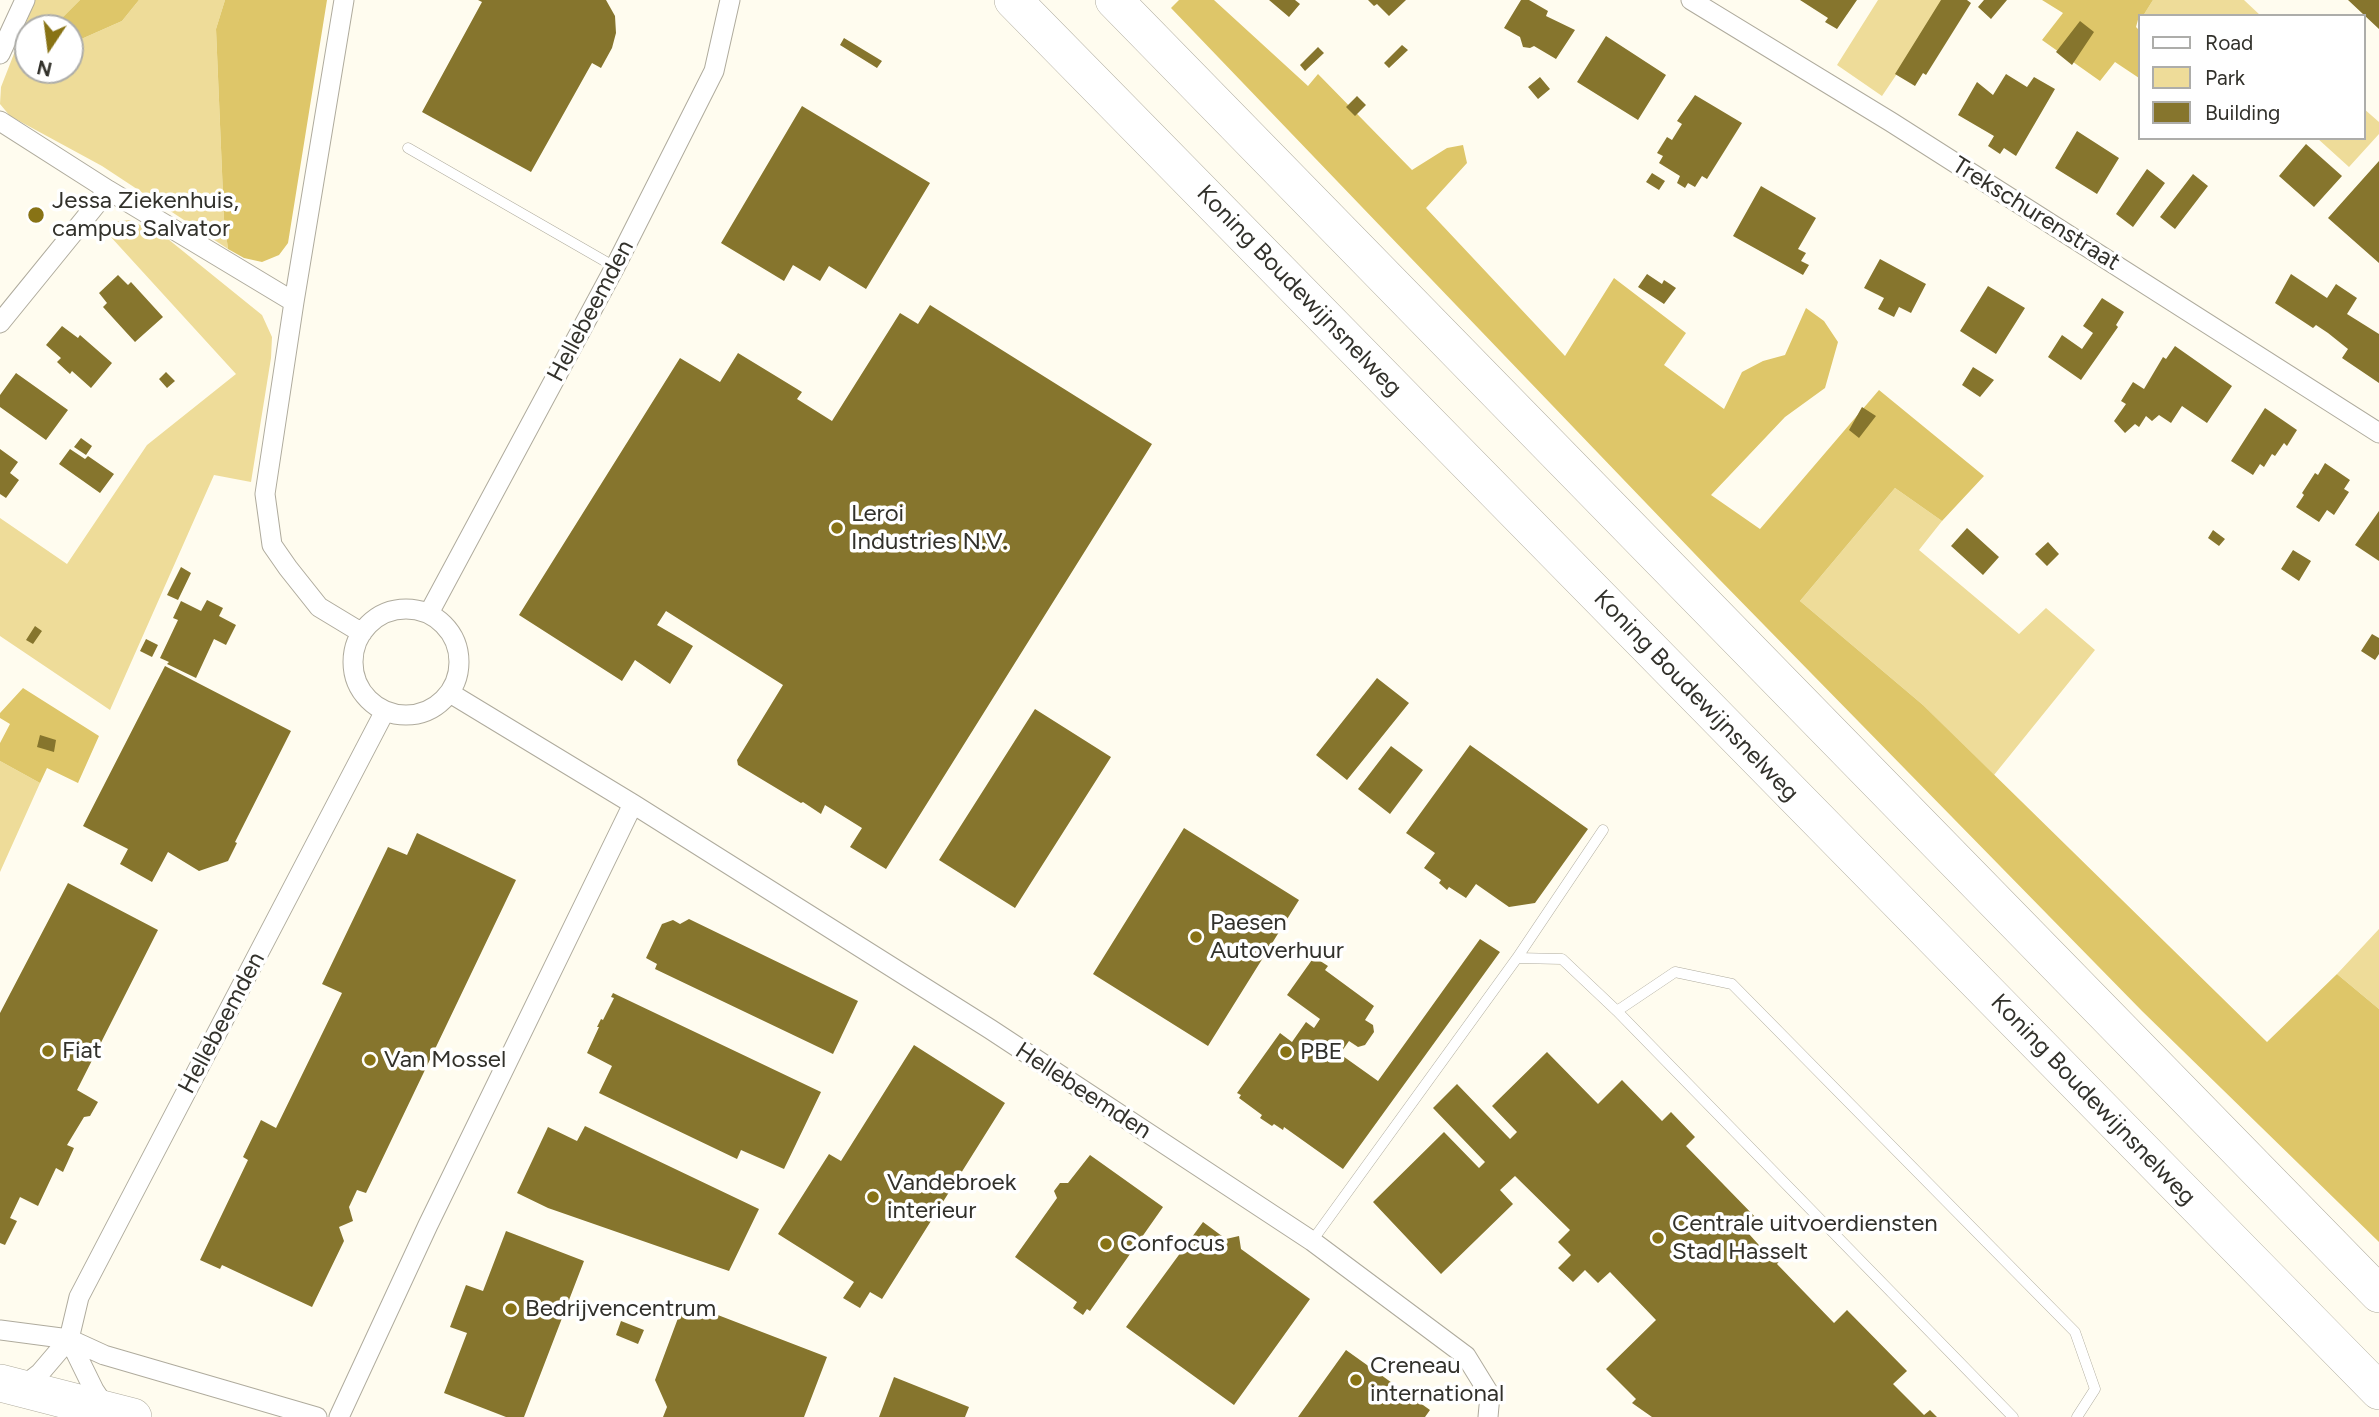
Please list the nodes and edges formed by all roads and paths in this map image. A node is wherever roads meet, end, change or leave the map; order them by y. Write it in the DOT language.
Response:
graph roads {
  1 [pos="25,0"];
  2 [pos="344,0"];
  3 [pos="730,0"];
  4 [pos="1013,0"];
  5 [pos="1114,0"];
  6 [pos="1691,0"];
  7 [pos="0,54"];
  8 [pos="0,121"];
  9 [pos="408,148"];
  10 [pos="108,190"];
  11 [pos="615,267"];
  12 [pos="294,302"];
  13 [pos="0,323"];
  14 [pos="2379,433"];
  15 [pos="429,613"];
  16 [pos="362,633"];
  17 [pos="450,693"];
  18 [pos="386,711"];
  19 [pos="633,804"];
  20 [pos="1603,830"];
  21 [pos="1517,958"];
  22 [pos="1618,1011"];
  23 [pos="1312,1241"];
  24 [pos="2379,1294"];
  25 [pos="0,1330"];
  26 [pos="69,1339"];
  27 [pos="11,1385"];
  28 [pos="2379,1391"];
  29 [pos="120,1413"];
  30 [pos="317,1417"];
  31 [pos="339,1417"];
  32 [pos="1488,1417"];
  33 [pos="2013,1417"];
  34 [pos="2077,1417"];
  1 -- 7 [label="street"];
  2 -- 12 [label="street"];
  3 -- 11 [label="street, Hellebeemden"];
  4 -- 28 [label="highway, Koning Boudewijnsnelweg"];
  5 -- 24 [label="highway"];
  6 -- 14 [label="street, Trekschurenstraat"];
  8 -- 10 [label="street"];
  9 -- 11 [label="lane"];
  10 -- 12 [label="street"];
  10 -- 13 [label="street"];
  11 -- 15 [label="street, Hellebeemden"];
  12 -- 16 [label="street"];
  15 -- 16 [label="street"];
  15 -- 17 [label="street"];
  16 -- 18 [label="street"];
  17 -- 18 [label="street"];
  17 -- 19 [label="street, Hellebeemden"];
  18 -- 26 [label="street, Hellebeemden"];
  19 -- 23 [label="street, Hellebeemden"];
  19 -- 31 [label="street"];
  20 -- 21 [label="lane"];
  21 -- 22 [label="lane"];
  21 -- 23 [label="lane"];
  22 -- 33 [label="lane"];
  22 -- 34 [label="lane"];
  23 -- 32 [label="street, Hellebeemden"];
  25 -- 26 [label="street"];
  26 -- 27 [label="street"];
  26 -- 29 [label="street"];
  26 -- 30 [label="street"];
  27 -- 29 [label="highway"];
}
